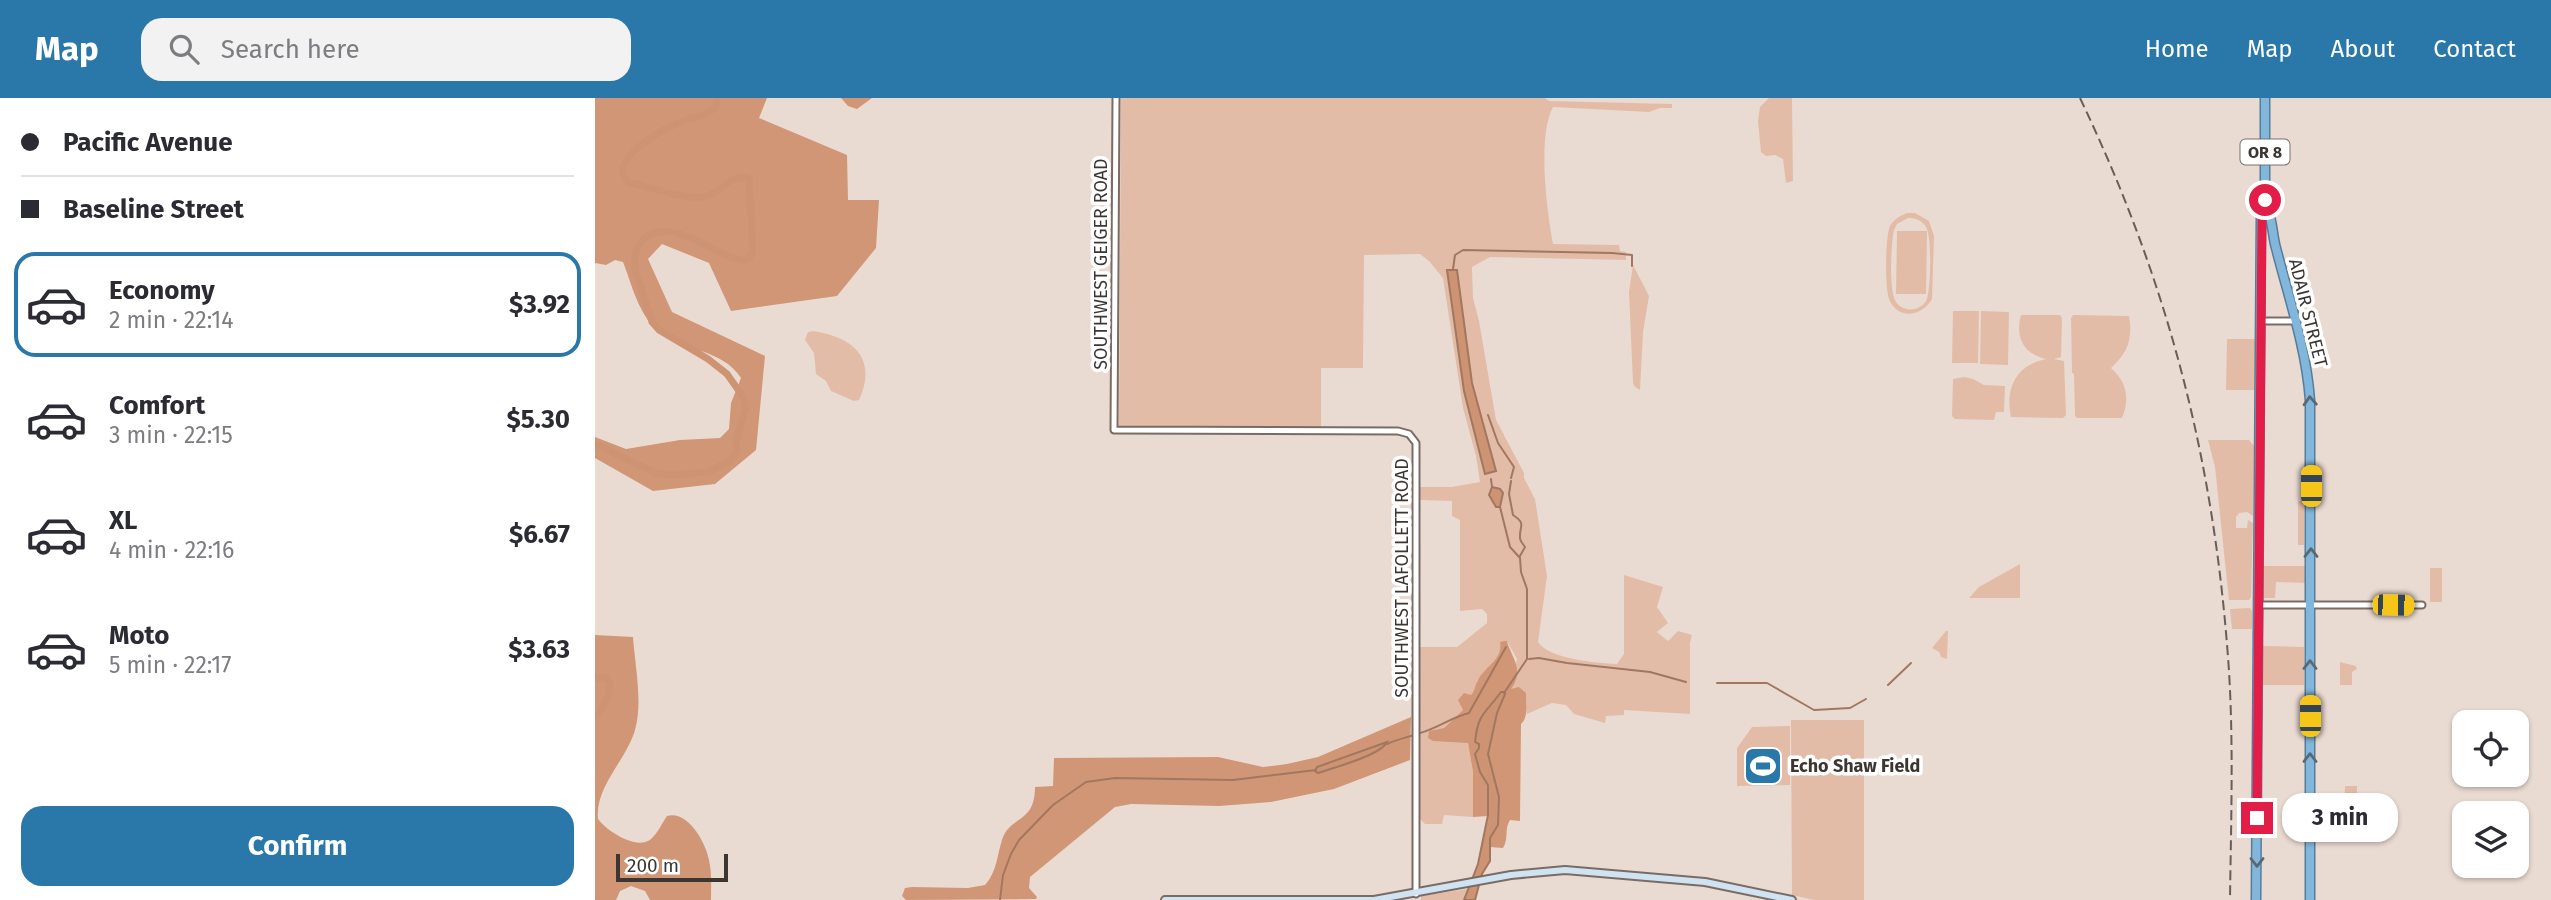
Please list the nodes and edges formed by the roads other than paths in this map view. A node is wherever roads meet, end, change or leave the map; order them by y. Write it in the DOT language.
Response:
graph roads {
  1 [pos="1116,98"];
  2 [pos="2265,98"];
  3 [pos="2265,206"];
  4 [pos="2261,321"];
  5 [pos="2296,321"];
  6 [pos="1114,430"];
  7 [pos="2257,605"];
  8 [pos="2311,605"];
  9 [pos="2422,605"];
  10 [pos="1416,894"];
  11 [pos="1165,900"];
  12 [pos="1792,900"];
  13 [pos="2256,900"];
  14 [pos="2310,900"];
  1 -- 6 [label="street, SOUTHWEST GEIGER ROAD"];
  2 -- 3 [label="highway, OR 8"];
  3 -- 4 [label="highway, OR 8"];
  3 -- 5 [label="highway, ADAIR STREET / OR 8"];
  4 -- 5 [label="street"];
  4 -- 7 [label="highway, OR 8"];
  8 -- 5 [label="highway, ADAIR STREET / OR 8, one-way"];
  6 -- 10 [label="street, SOUTHWEST LAFOLLETT ROAD"];
  7 -- 8 [label="street"];
  7 -- 13 [label="highway, OR 8, one-way"];
  8 -- 9 [label="street"];
  14 -- 8 [label="highway, OR 8, one-way"];
  10 -- 11 [label="main road"];
  10 -- 12 [label="main road"];
}
